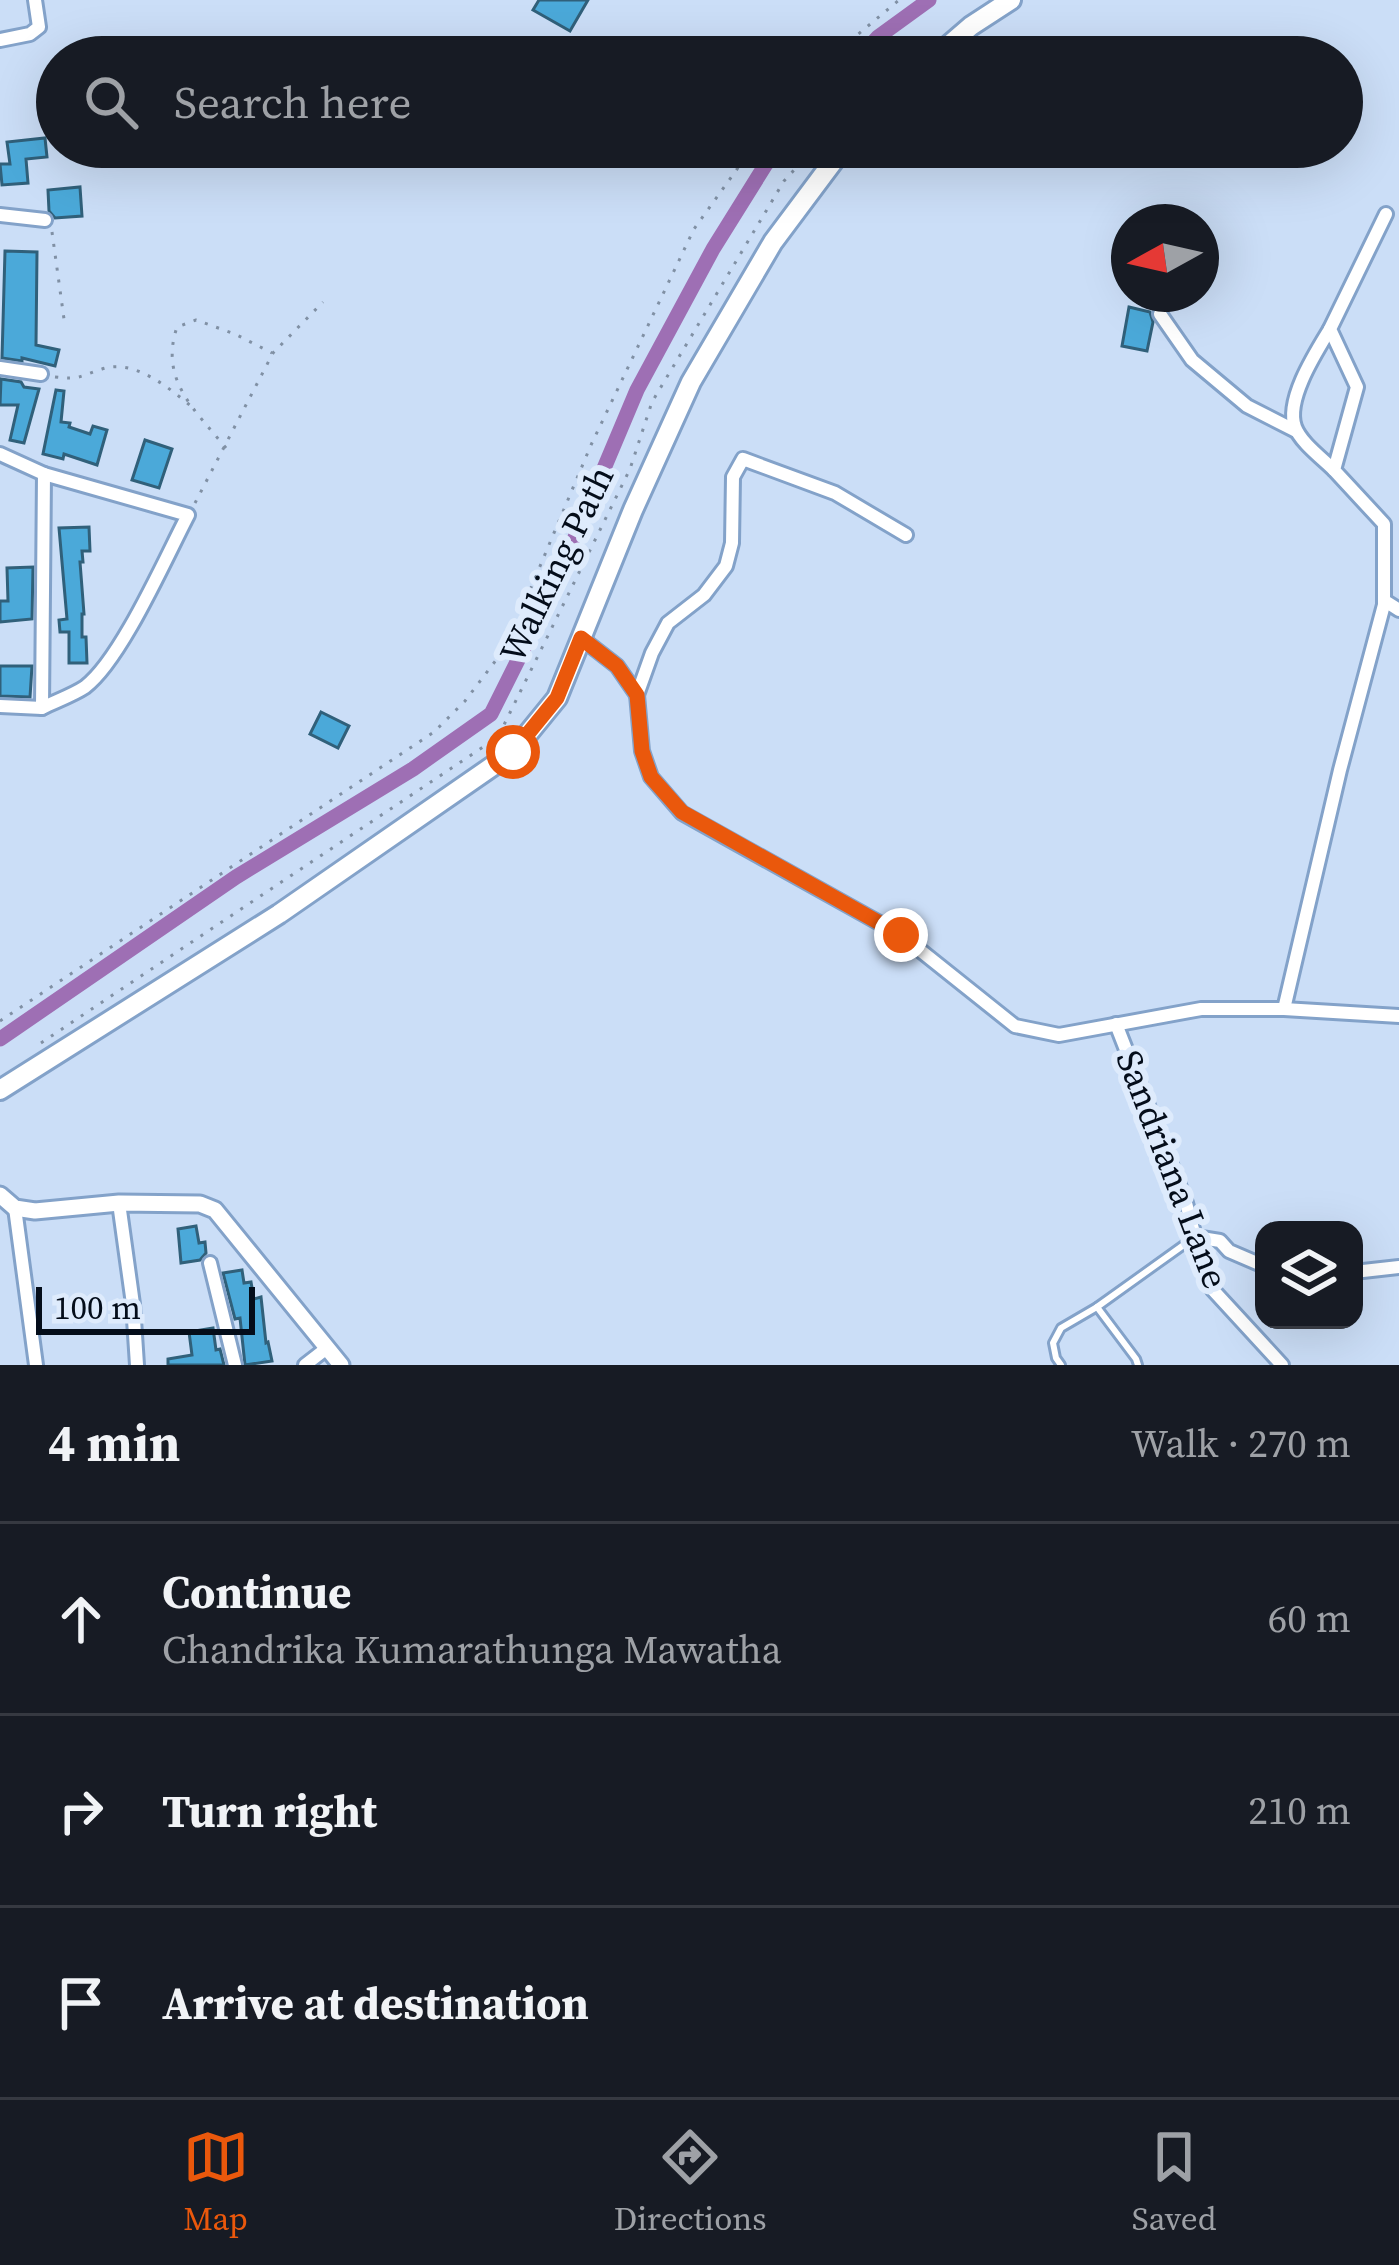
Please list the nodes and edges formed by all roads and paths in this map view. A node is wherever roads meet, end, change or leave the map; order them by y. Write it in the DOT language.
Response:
graph roads {
  1 [pos="35,0"];
  2 [pos="899,0"];
  3 [pos="1011,0"];
  4 [pos="853,36"];
  5 [pos="959,36"];
  6 [pos="0,40"];
  7 [pos="738,168"];
  8 [pos="796,168"];
  9 [pos="826,168"];
  10 [pos="1386,214"];
  11 [pos="0,215"];
  12 [pos="45,220"];
  13 [pos="323,302"];
  14 [pos="1160,314"];
  15 [pos="64,319"];
  16 [pos="1330,328"];
  17 [pos="273,353"];
  18 [pos="0,368"];
  19 [pos="41,374"];
  20 [pos="194,408"];
  21 [pos="1296,431"];
  22 [pos="226,448"];
  23 [pos="0,454"];
  24 [pos="1334,470"];
  25 [pos="44,474"];
  26 [pos="188,514"];
  27 [pos="906,535"];
  28 [pos="1384,605"];
  29 [pos="1399,610"];
  30 [pos="581,638"];
  31 [pos="637,695"];
  32 [pos="0,706"];
  33 [pos="42,708"];
  34 [pos="1283,1009"];
  35 [pos="1399,1016"];
  36 [pos="0,1022"];
  37 [pos="1116,1024"];
  38 [pos="40,1044"];
  39 [pos="0,1090"];
  40 [pos="0,1195"];
  41 [pos="119,1203"];
  42 [pos="14,1208"];
  43 [pos="1195,1237"];
  44 [pos="1255,1262"];
  45 [pos="210,1263"];
  46 [pos="1399,1267"];
  47 [pos="1363,1271"];
  48 [pos="1097,1307"];
  49 [pos="327,1348"];
  50 [pos="36,1365"];
  51 [pos="137,1365"];
  52 [pos="236,1365"];
  53 [pos="305,1365"];
  54 [pos="341,1365"];
  55 [pos="1061,1365"];
  56 [pos="1138,1365"];
  57 [pos="1282,1365"];
  1 -- 6 [label="street"];
  2 -- 4 [label="path"];
  3 -- 5 [label="main road"];
  7 -- 36 [label="path"];
  8 -- 38 [label="path, Walking Path"];
  9 -- 30 [label="main road"];
  10 -- 16 [label="street"];
  11 -- 12 [label="street"];
  12 -- 15 [label="path"];
  13 -- 17 [label="path"];
  14 -- 21 [label="street"];
  16 -- 21 [label="street"];
  16 -- 24 [label="street"];
  17 -- 20 [label="path"];
  17 -- 22 [label="path"];
  18 -- 19 [label="street"];
  19 -- 20 [label="path"];
  20 -- 22 [label="path"];
  21 -- 24 [label="street"];
  22 -- 26 [label="path"];
  23 -- 25 [label="street"];
  24 -- 28 [label="street"];
  25 -- 26 [label="street"];
  25 -- 33 [label="street"];
  26 -- 33 [label="street"];
  27 -- 31 [label="street"];
  28 -- 29 [label="street"];
  28 -- 34 [label="street"];
  30 -- 31 [label="street"];
  30 -- 39 [label="main road"];
  31 -- 37 [label="street"];
  32 -- 33 [label="street"];
  34 -- 35 [label="street"];
  34 -- 37 [label="street"];
  37 -- 43 [label="street, Sandriana Lane"];
  40 -- 42 [label="street"];
  41 -- 42 [label="street"];
  41 -- 49 [label="street"];
  41 -- 51 [label="street"];
  42 -- 50 [label="street"];
  43 -- 44 [label="street"];
  43 -- 48 [label="lane"];
  43 -- 57 [label="street, Sandriana Lane"];
  45 -- 52 [label="street"];
  46 -- 47 [label="street"];
  48 -- 55 [label="lane"];
  48 -- 56 [label="lane"];
  49 -- 53 [label="street"];
  49 -- 54 [label="street"];
}
